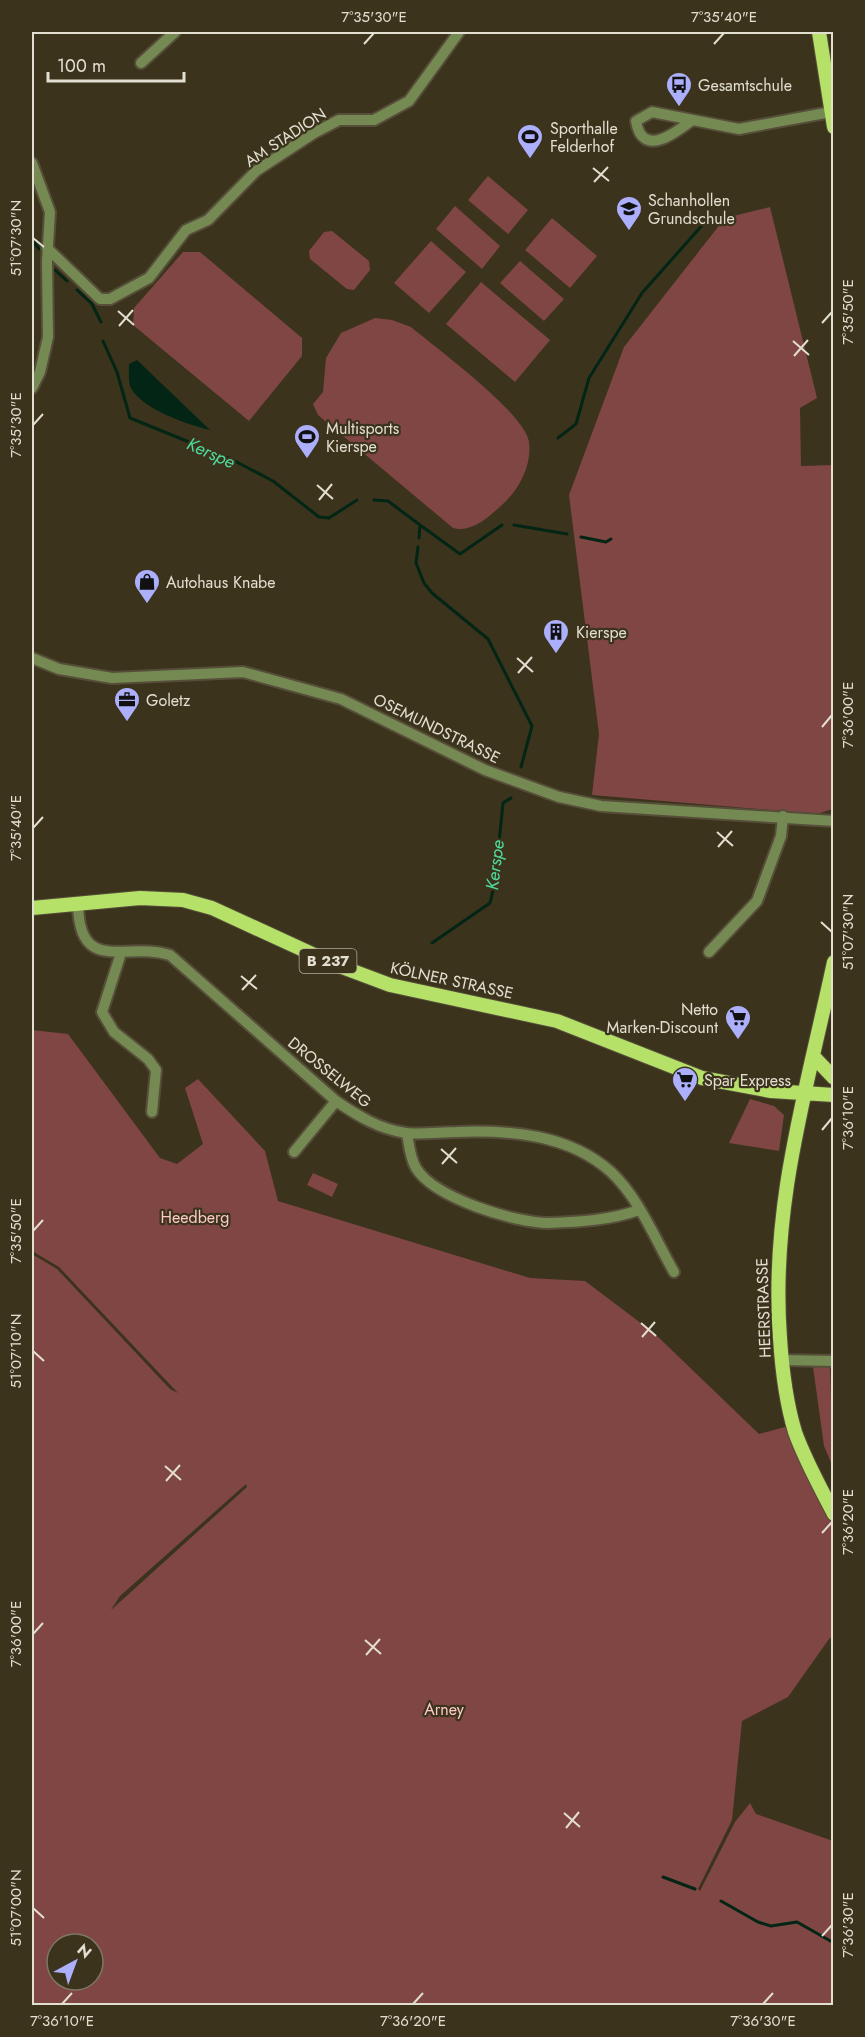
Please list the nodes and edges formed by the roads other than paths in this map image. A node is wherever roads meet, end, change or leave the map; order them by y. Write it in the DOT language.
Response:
graph roads {
  1 [pos="175,32"];
  2 [pos="459,32"];
  3 [pos="819,32"];
  4 [pos="141,63"];
  5 [pos="831,112"];
  6 [pos="691,121"];
  7 [pos="834,127"];
  8 [pos="32,163"];
  9 [pos="48,248"];
  10 [pos="32,388"];
  11 [pos="32,658"];
  12 [pos="783,816"];
  13 [pos="834,821"];
  14 [pos="78,904"];
  15 [pos="32,908"];
  16 [pos="121,952"];
  17 [pos="709,952"];
  18 [pos="834,962"];
  19 [pos="813,1056"];
  20 [pos="834,1078"];
  21 [pos="804,1093"];
  22 [pos="834,1095"];
  23 [pos="336,1101"];
  24 [pos="152,1112"];
  25 [pos="407,1133"];
  26 [pos="294,1152"];
  27 [pos="639,1210"];
  28 [pos="674,1272"];
  29 [pos="781,1360"];
  30 [pos="834,1361"];
  31 [pos="834,1514"];
  1 -- 4 [label="street"];
  2 -- 9 [label="street, AM STADION"];
  3 -- 5 [label="main road"];
  5 -- 6 [label="street"];
  5 -- 7 [label="main road"];
  8 -- 9 [label="street"];
  9 -- 10 [label="street"];
  11 -- 12 [label="street, OSEMUNDSTRASSE"];
  12 -- 13 [label="street, OSEMUNDSTRASSE"];
  12 -- 17 [label="street"];
  14 -- 15 [label="main road, KÖLNER STRASSE / B 237"];
  14 -- 16 [label="street, DROSSELWEG"];
  14 -- 21 [label="main road, KÖLNER STRASSE / B 237"];
  16 -- 23 [label="street, DROSSELWEG"];
  16 -- 24 [label="street"];
  18 -- 19 [label="main road, HEERSTRASSE"];
  19 -- 20 [label="main road"];
  19 -- 21 [label="main road, HEERSTRASSE"];
  21 -- 22 [label="main road, KÖLNER STRASSE / B 237"];
  21 -- 29 [label="main road, HEERSTRASSE"];
  23 -- 25 [label="street, DROSSELWEG"];
  23 -- 26 [label="street"];
  25 -- 27 [label="street, DROSSELWEG"];
  25 -- 27 [label="street"];
  27 -- 28 [label="street, DROSSELWEG"];
  29 -- 30 [label="street"];
  29 -- 31 [label="main road, HEERSTRASSE"];
}
